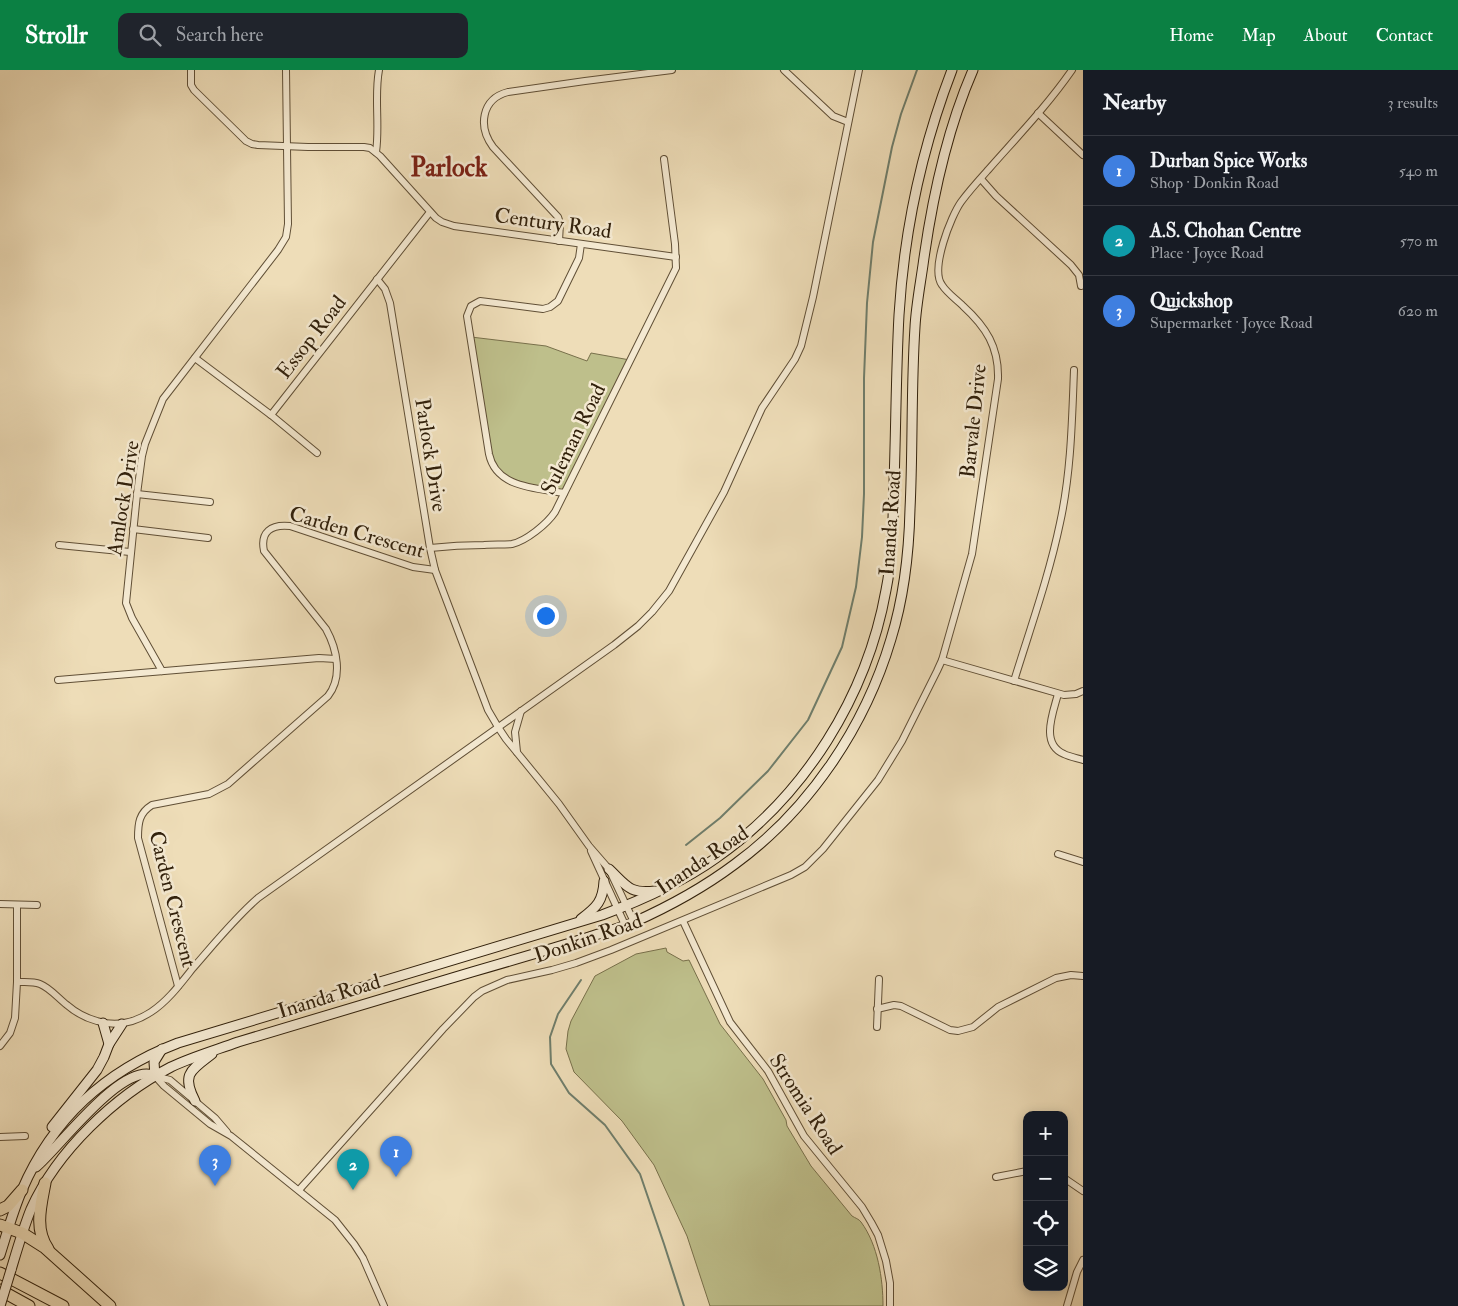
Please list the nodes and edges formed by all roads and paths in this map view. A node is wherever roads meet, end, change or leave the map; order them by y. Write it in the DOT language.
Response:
graph roads {
  1 [pos="191,70"];
  2 [pos="286,70"];
  3 [pos="379,70"];
  4 [pos="672,70"];
  5 [pos="784,70"];
  6 [pos="859,70"];
  7 [pos="952,70"];
  8 [pos="973,70"];
  9 [pos="1072,70"];
  10 [pos="612,74"];
  11 [pos="1038,113"];
  12 [pos="848,122"];
  13 [pos="287,146"];
  14 [pos="376,152"];
  15 [pos="1083,155"];
  16 [pos="664,159"];
  17 [pos="981,179"];
  18 [pos="430,212"];
  19 [pos="559,241"];
  20 [pos="581,244"];
  21 [pos="676,257"];
  22 [pos="377,279"];
  23 [pos="1081,286"];
  24 [pos="195,358"];
  25 [pos="1074,370"];
  26 [pos="270,415"];
  27 [pos="317,452"];
  28 [pos="564,493"];
  29 [pos="136,494"];
  30 [pos="210,502"];
  31 [pos="133,529"];
  32 [pos="208,538"];
  33 [pos="59,545"];
  34 [pos="430,548"];
  35 [pos="130,552"];
  36 [pos="435,570"];
  37 [pos="336,659"];
  38 [pos="942,660"];
  39 [pos="162,671"];
  40 [pos="58,680"];
  41 [pos="1014,681"];
  42 [pos="1083,691"];
  43 [pos="1058,694"];
  44 [pos="522,710"];
  45 [pos="498,727"];
  46 [pos="517,752"];
  47 [pos="1083,760"];
  48 [pos="589,846"];
  49 [pos="1058,854"];
  50 [pos="1083,862"];
  51 [pos="609,869"];
  52 [pos="604,881"];
  53 [pos="662,890"];
  54 [pos="0,904"];
  55 [pos="17,905"];
  56 [pos="37,905"];
  57 [pos="628,906"];
  58 [pos="618,909"];
  59 [pos="683,921"];
  60 [pos="575,923"];
  61 [pos="630,924"];
  62 [pos="1083,976"];
  63 [pos="879,978"];
  64 [pos="17,982"];
  65 [pos="178,986"];
  66 [pos="877,1009"];
  67 [pos="103,1023"];
  68 [pos="122,1024"];
  69 [pos="877,1027"];
  70 [pos="110,1044"];
  71 [pos="0,1046"];
  72 [pos="162,1049"];
  73 [pos="218,1049"];
  74 [pos="155,1076"];
  75 [pos="195,1101"];
  76 [pos="25,1136"];
  77 [pos="231,1136"];
  78 [pos="0,1137"];
  79 [pos="32,1170"];
  80 [pos="1023,1172"];
  81 [pos="996,1177"];
  82 [pos="1068,1181"];
  83 [pos="45,1183"];
  84 [pos="22,1190"];
  85 [pos="299,1190"];
  86 [pos="1083,1191"];
  87 [pos="0,1210"];
  88 [pos="4,1226"];
  89 [pos="22,1233"];
  90 [pos="0,1255"];
  91 [pos="54,1256"];
  92 [pos="1083,1260"];
  93 [pos="5,1272"];
  94 [pos="0,1290"];
  95 [pos="0,1306"];
  96 [pos="29,1306"];
  97 [pos="63,1306"];
  98 [pos="110,1306"];
  99 [pos="384,1306"];
  100 [pos="890,1306"];
  101 [pos="1067,1306"];
  1 -- 13 [label="street"];
  2 -- 13 [label="street, Amlock Drive"];
  3 -- 14 [label="street"];
  4 -- 10 [label="street"];
  5 -- 12 [label="street"];
  6 -- 12 [label="street"];
  7 -- 53 [label="main road, Inanda Road"];
  8 -- 61 [label="main road, Inanda Road"];
  9 -- 11 [label="street, Barvale Drive"];
  10 -- 19 [label="street"];
  11 -- 15 [label="street"];
  11 -- 17 [label="street, Barvale Drive"];
  12 -- 44 [label="street"];
  13 -- 14 [label="street"];
  13 -- 24 [label="street, Amlock Drive"];
  14 -- 18 [label="street"];
  16 -- 21 [label="street, Suleman Road"];
  17 -- 23 [label="street"];
  17 -- 38 [label="street, Barvale Drive"];
  18 -- 19 [label="street, Century Road"];
  18 -- 22 [label="street"];
  19 -- 20 [label="street, Century Road"];
  20 -- 21 [label="street, Century Road"];
  20 -- 28 [label="street"];
  21 -- 28 [label="street, Suleman Road"];
  22 -- 26 [label="street, Essop Road"];
  22 -- 34 [label="street, Parlock Drive"];
  24 -- 26 [label="street"];
  24 -- 29 [label="street, Amlock Drive"];
  25 -- 41 [label="street"];
  26 -- 27 [label="street"];
  28 -- 34 [label="street, Suleman Road"];
  29 -- 30 [label="street"];
  29 -- 31 [label="street, Amlock Drive"];
  31 -- 32 [label="street"];
  31 -- 35 [label="street, Amlock Drive"];
  33 -- 35 [label="street"];
  34 -- 36 [label="street, Parlock Drive"];
  35 -- 39 [label="street, Amlock Drive"];
  36 -- 37 [label="street, Carden Crescent"];
  36 -- 45 [label="street, Parlock Drive"];
  37 -- 39 [label="street"];
  37 -- 65 [label="street, Carden Crescent"];
  38 -- 41 [label="street"];
  38 -- 59 [label="street, Donkin Road"];
  39 -- 40 [label="street"];
  41 -- 43 [label="street"];
  42 -- 43 [label="street"];
  43 -- 47 [label="street"];
  44 -- 45 [label="street"];
  44 -- 46 [label="street"];
  45 -- 46 [label="street, Parlock Drive"];
  45 -- 65 [label="street"];
  46 -- 48 [label="street, Parlock Drive"];
  48 -- 51 [label="street, Parlock Drive"];
  48 -- 52 [label="street, Parlock Drive"];
  49 -- 50 [label="street"];
  51 -- 53 [label="main road"];
  51 -- 57 [label="street, Parlock Drive"];
  52 -- 58 [label="street, Parlock Drive"];
  52 -- 60 [label="main road"];
  53 -- 57 [label="main road, Inanda Road"];
  54 -- 55 [label="street"];
  55 -- 56 [label="street"];
  55 -- 64 [label="street"];
  57 -- 58 [label="main road, Inanda Road"];
  57 -- 61 [label="street, Parlock Drive"];
  58 -- 60 [label="main road, Inanda Road"];
  58 -- 61 [label="street, Parlock Drive"];
  59 -- 85 [label="street, Donkin Road"];
  59 -- 100 [label="street, Stromia Road"];
  60 -- 72 [label="main road, Inanda Road"];
  61 -- 73 [label="main road, Inanda Road"];
  62 -- 66 [label="street"];
  63 -- 66 [label="street"];
  64 -- 67 [label="street"];
  64 -- 71 [label="street"];
  65 -- 68 [label="street"];
  66 -- 69 [label="street"];
  67 -- 68 [label="street"];
  67 -- 70 [label="main road"];
  68 -- 70 [label="main road"];
  70 -- 79 [label="main road"];
  72 -- 74 [label="main road"];
  72 -- 79 [label="main road, Inanda Road"];
  73 -- 74 [label="main road, Inanda Road"];
  73 -- 75 [label="main road"];
  74 -- 75 [label="street"];
  74 -- 77 [label="street"];
  74 -- 79 [label="main road"];
  74 -- 83 [label="main road, Inanda Road"];
  75 -- 77 [label="street"];
  76 -- 78 [label="street"];
  77 -- 85 [label="street"];
  79 -- 84 [label="main road, Inanda Road"];
  80 -- 81 [label="street"];
  82 -- 86 [label="street"];
  83 -- 89 [label="main road, Inanda Road"];
  83 -- 91 [label="highway"];
  84 -- 87 [label="highway"];
  84 -- 88 [label="main road, Inanda Road"];
  85 -- 99 [label="street"];
  88 -- 89 [label="highway"];
  88 -- 90 [label="main road, Inanda Road"];
  89 -- 91 [label="highway"];
  89 -- 93 [label="main road, Inanda Road"];
  91 -- 98 [label="highway"];
  92 -- 101 [label="street"];
  93 -- 95 [label="main road, Inanda Road, bridge"];
  93 -- 97 [label="highway"];
  94 -- 96 [label="highway"];
}
